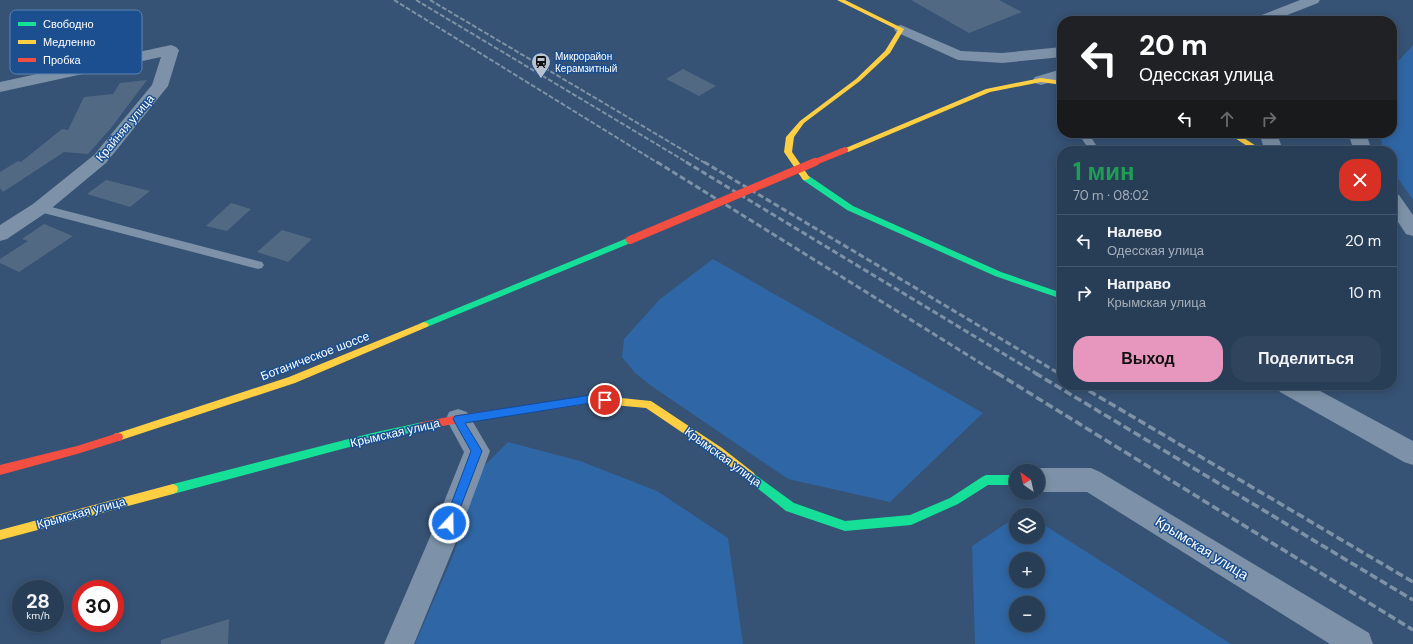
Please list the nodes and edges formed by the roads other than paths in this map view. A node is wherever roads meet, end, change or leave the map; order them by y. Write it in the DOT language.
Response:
graph roads {
  1 [pos="840,0"];
  2 [pos="1313,0"];
  3 [pos="1272,16"];
  4 [pos="901,29"];
  5 [pos="1057,52"];
  6 [pos="142,56"];
  7 [pos="60,74"];
  8 [pos="1057,75"];
  9 [pos="1041,80"];
  10 [pos="1057,82"];
  11 [pos="0,87"];
  12 [pos="1239,138"];
  13 [pos="1252,146"];
  14 [pos="1397,206"];
  15 [pos="40,208"];
  16 [pos="1413,229"];
  17 [pos="0,234"];
  18 [pos="258,265"];
  19 [pos="1057,294"];
  20 [pos="1297,390"];
  21 [pos="458,419"];
  22 [pos="1413,454"];
  23 [pos="0,470"];
  24 [pos="1009,480"];
  25 [pos="1045,480"];
  26 [pos="0,534"];
  27 [pos="399,644"];
  28 [pos="1358,644"];
  1 -- 4 [label="street"];
  2 -- 3 [label="street"];
  4 -- 5 [label="street"];
  4 -- 19 [label="street"];
  6 -- 15 [label="street, Крайняя улица"];
  7 -- 11 [label="street, Крайняя улица"];
  8 -- 9 [label="street"];
  9 -- 10 [label="street, Ботаническое шоссе"];
  9 -- 23 [label="street, Ботаническое шоссе, bridge"];
  12 -- 13 [label="street"];
  14 -- 16 [label="street"];
  15 -- 17 [label="street, Крайняя улица"];
  15 -- 18 [label="lane"];
  20 -- 22 [label="street"];
  21 -- 24 [label="street, Крымская улица"];
  21 -- 26 [label="street, Крымская улица"];
  21 -- 27 [label="street"];
  25 -- 28 [label="street, Крымская улица"];
}
